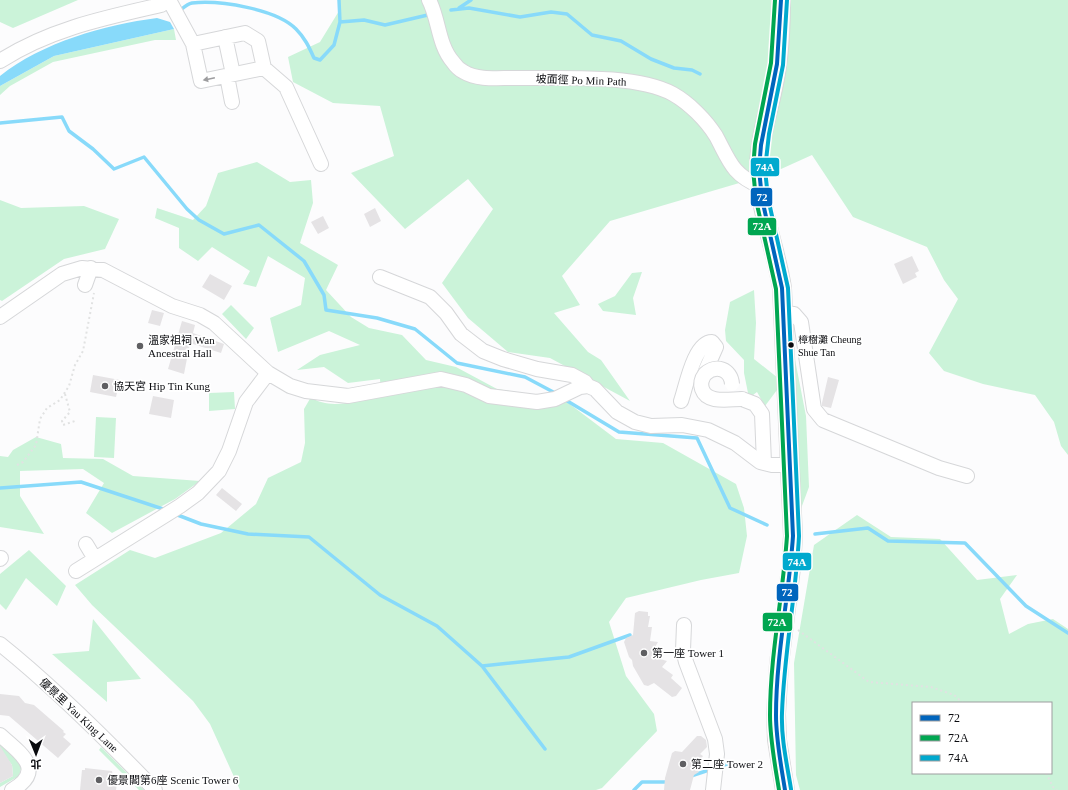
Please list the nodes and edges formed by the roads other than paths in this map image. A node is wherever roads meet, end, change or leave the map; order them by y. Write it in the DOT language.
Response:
graph roads {
  1 [pos="429,0"];
  2 [pos="781,0"];
  3 [pos="169,1"];
  4 [pos="138,5"];
  5 [pos="225,38"];
  6 [pos="193,44"];
  7 [pos="0,61"];
  8 [pos="264,68"];
  9 [pos="230,75"];
  10 [pos="232,102"];
  11 [pos="321,164"];
  12 [pos="760,186"];
  13 [pos="91,268"];
  14 [pos="380,277"];
  15 [pos="89,288"];
  16 [pos="783,313"];
  17 [pos="0,317"];
  18 [pos="268,373"];
  19 [pos="582,388"];
  20 [pos="681,402"];
  21 [pos="764,463"];
  22 [pos="789,465"];
  23 [pos="967,476"];
  24 [pos="86,544"];
  25 [pos="95,559"];
  26 [pos="76,571"];
  27 [pos="684,626"];
  28 [pos="0,644"];
  29 [pos="0,735"];
  30 [pos="12,790"];
  31 [pos="155,790"];
  32 [pos="713,790"];
  33 [pos="785,790"];
  1 -- 12 [label="street, 坡面徑 Po Min Path"];
  2 -- 12 [label="main road"];
  3 -- 4 [label="street"];
  3 -- 6 [label="street"];
  4 -- 7 [label="street"];
  5 -- 6 [label="street"];
  5 -- 8 [label="street"];
  5 -- 9 [label="street"];
  9 -- 6 [label="street, one-way"];
  8 -- 9 [label="street"];
  8 -- 11 [label="street"];
  9 -- 10 [label="street"];
  12 -- 16 [label="main road"];
  13 -- 15 [label="street"];
  13 -- 17 [label="street"];
  13 -- 18 [label="street"];
  14 -- 19 [label="street"];
  16 -- 22 [label="main road"];
  16 -- 23 [label="street"];
  18 -- 19 [label="street"];
  18 -- 25 [label="street"];
  19 -- 21 [label="street"];
  20 -- 21 [label="street, bridge"];
  21 -- 22 [label="street"];
  22 -- 33 [label="main road"];
  24 -- 25 [label="street"];
  25 -- 26 [label="street"];
  27 -- 32 [label="street"];
  28 -- 31 [label="street, 優景里 Yau King Lane"];
  29 -- 30 [label="street"];
}
